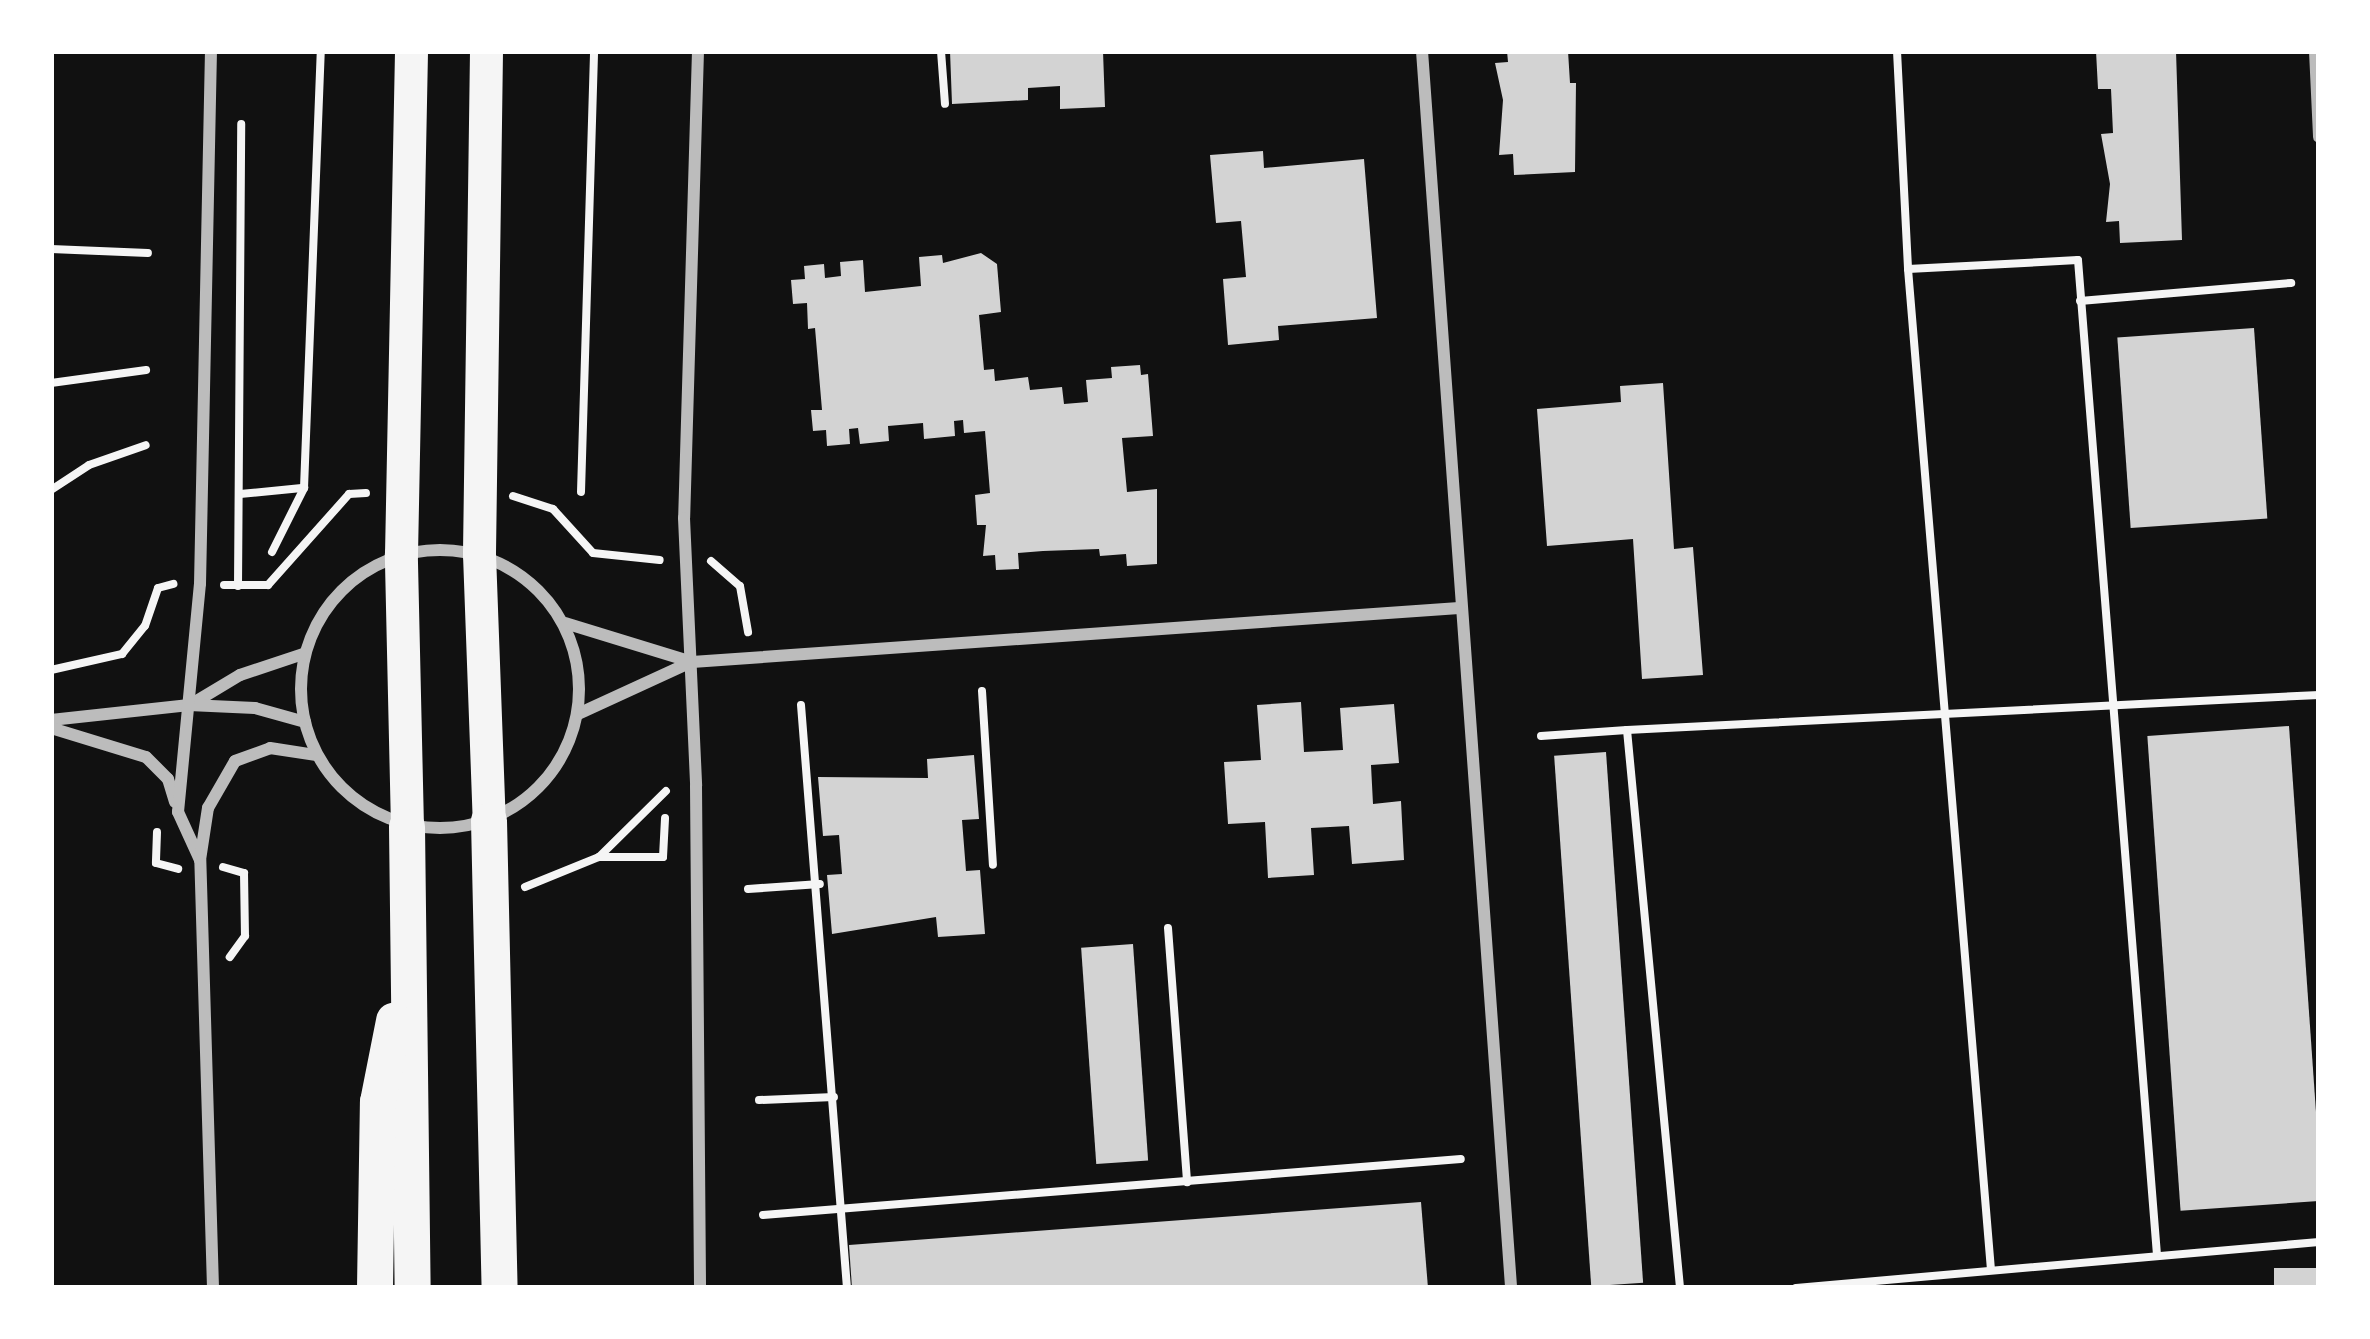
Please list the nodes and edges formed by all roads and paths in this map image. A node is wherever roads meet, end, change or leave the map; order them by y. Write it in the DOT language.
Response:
graph roads {
  1 [pos="211,51"];
  2 [pos="321,51"];
  3 [pos="411,51"];
  4 [pos="485,51"];
  5 [pos="594,51"];
  6 [pos="698,51"];
  7 [pos="941,51"];
  8 [pos="1422,51"];
  9 [pos="1898,51"];
  10 [pos="2315,51"];
  11 [pos="241,98"];
  12 [pos="945,104"];
  13 [pos="2319,137"];
  14 [pos="51,249"];
  15 [pos="148,253"];
  16 [pos="1908,269"];
  17 [pos="2291,283"];
  18 [pos="2080,301"];
  19 [pos="146,370"];
  20 [pos="51,383"];
  21 [pos="146,445"];
  22 [pos="304,488"];
  23 [pos="51,490"];
  24 [pos="581,492"];
  25 [pos="239,494"];
  26 [pos="374,494"];
  27 [pos="512,495"];
  28 [pos="272,552"];
  29 [pos="401,554"];
  30 [pos="478,554"];
  31 [pos="675,560"];
  32 [pos="700,560"];
  33 [pos="220,585"];
  34 [pos="165,586"];
  35 [pos="238,586"];
  36 [pos="1459,608"];
  37 [pos="565,623"];
  38 [pos="748,630"];
  39 [pos="303,654"];
  40 [pos="692,662"];
  41 [pos="51,670"];
  42 [pos="982,691"];
  43 [pos="2319,695"];
  44 [pos="189,705"];
  45 [pos="801,705"];
  46 [pos="2114,709"];
  47 [pos="578,713"];
  48 [pos="1945,715"];
  49 [pos="305,722"];
  50 [pos="51,724"];
  51 [pos="1627,730"];
  52 [pos="1540,736"];
  53 [pos="316,754"];
  54 [pos="178,812"];
  55 [pos="160,821"];
  56 [pos="489,821"];
  57 [pos="407,827"];
  58 [pos="598,857"];
  59 [pos="200,860"];
  60 [pos="993,866"];
  61 [pos="229,867"];
  62 [pos="169,869"];
  63 [pos="820,884"];
  64 [pos="520,887"];
  65 [pos="748,889"];
  66 [pos="1168,928"];
  67 [pos="407,953"];
  68 [pos="232,954"];
  69 [pos="834,1096"];
  70 [pos="759,1100"];
  71 [pos="1461,1160"];
  72 [pos="1187,1182"];
  73 [pos="842,1208"];
  74 [pos="763,1215"];
  75 [pos="2319,1242"];
  76 [pos="2157,1255"];
  77 [pos="1991,1270"];
  78 [pos="213,1288"];
  79 [pos="376,1288"];
  80 [pos="413,1288"];
  81 [pos="500,1288"];
  82 [pos="700,1288"];
  83 [pos="847,1288"];
  84 [pos="1511,1288"];
  85 [pos="1680,1288"];
  86 [pos="1796,1288"];
  1 -- 44 [label="street"];
  2 -- 22 [label="path"];
  3 -- 29 [label="highway"];
  4 -- 30 [label="highway"];
  5 -- 24 [label="path"];
  6 -- 40 [label="street"];
  7 -- 12 [label="path"];
  8 -- 36 [label="street"];
  9 -- 16 [label="path"];
  10 -- 13 [label="street"];
  11 -- 25 [label="path"];
  14 -- 15 [label="path"];
  16 -- 18 [label="path"];
  16 -- 48 [label="path"];
  17 -- 18 [label="path"];
  18 -- 46 [label="path"];
  19 -- 20 [label="path"];
  21 -- 23 [label="path"];
  22 -- 25 [label="path"];
  22 -- 28 [label="path"];
  25 -- 35 [label="path"];
  26 -- 35 [label="path"];
  27 -- 31 [label="path"];
  29 -- 30 [label="street"];
  29 -- 39 [label="street"];
  29 -- 57 [label="highway"];
  30 -- 37 [label="street"];
  30 -- 56 [label="highway"];
  32 -- 38 [label="path"];
  33 -- 35 [label="path"];
  34 -- 41 [label="path"];
  36 -- 40 [label="street"];
  36 -- 84 [label="street"];
  37 -- 40 [label="street"];
  37 -- 47 [label="street"];
  39 -- 44 [label="street"];
  39 -- 49 [label="street"];
  40 -- 47 [label="street"];
  40 -- 82 [label="street"];
  42 -- 60 [label="path"];
  43 -- 46 [label="path"];
  44 -- 49 [label="street"];
  44 -- 50 [label="street"];
  44 -- 54 [label="street"];
  45 -- 63 [label="path"];
  46 -- 48 [label="path"];
  46 -- 76 [label="path"];
  47 -- 56 [label="street"];
  48 -- 51 [label="path"];
  48 -- 77 [label="path"];
  49 -- 53 [label="street"];
  50 -- 54 [label="street"];
  51 -- 52 [label="path"];
  51 -- 85 [label="path"];
  53 -- 57 [label="street"];
  53 -- 59 [label="street"];
  54 -- 59 [label="street"];
  55 -- 62 [label="path"];
  56 -- 57 [label="street"];
  56 -- 81 [label="highway"];
  57 -- 67 [label="highway"];
  58 -- 58 [label="path"];
  58 -- 64 [label="path"];
  59 -- 78 [label="street"];
  61 -- 68 [label="path"];
  63 -- 65 [label="path"];
  63 -- 69 [label="path"];
  66 -- 72 [label="path"];
  67 -- 79 [label="highway"];
  67 -- 80 [label="highway"];
  69 -- 70 [label="path"];
  69 -- 73 [label="path"];
  71 -- 72 [label="path"];
  72 -- 73 [label="path"];
  73 -- 74 [label="path"];
  73 -- 83 [label="path"];
  75 -- 76 [label="path"];
  76 -- 77 [label="path"];
  77 -- 86 [label="path"];
}
